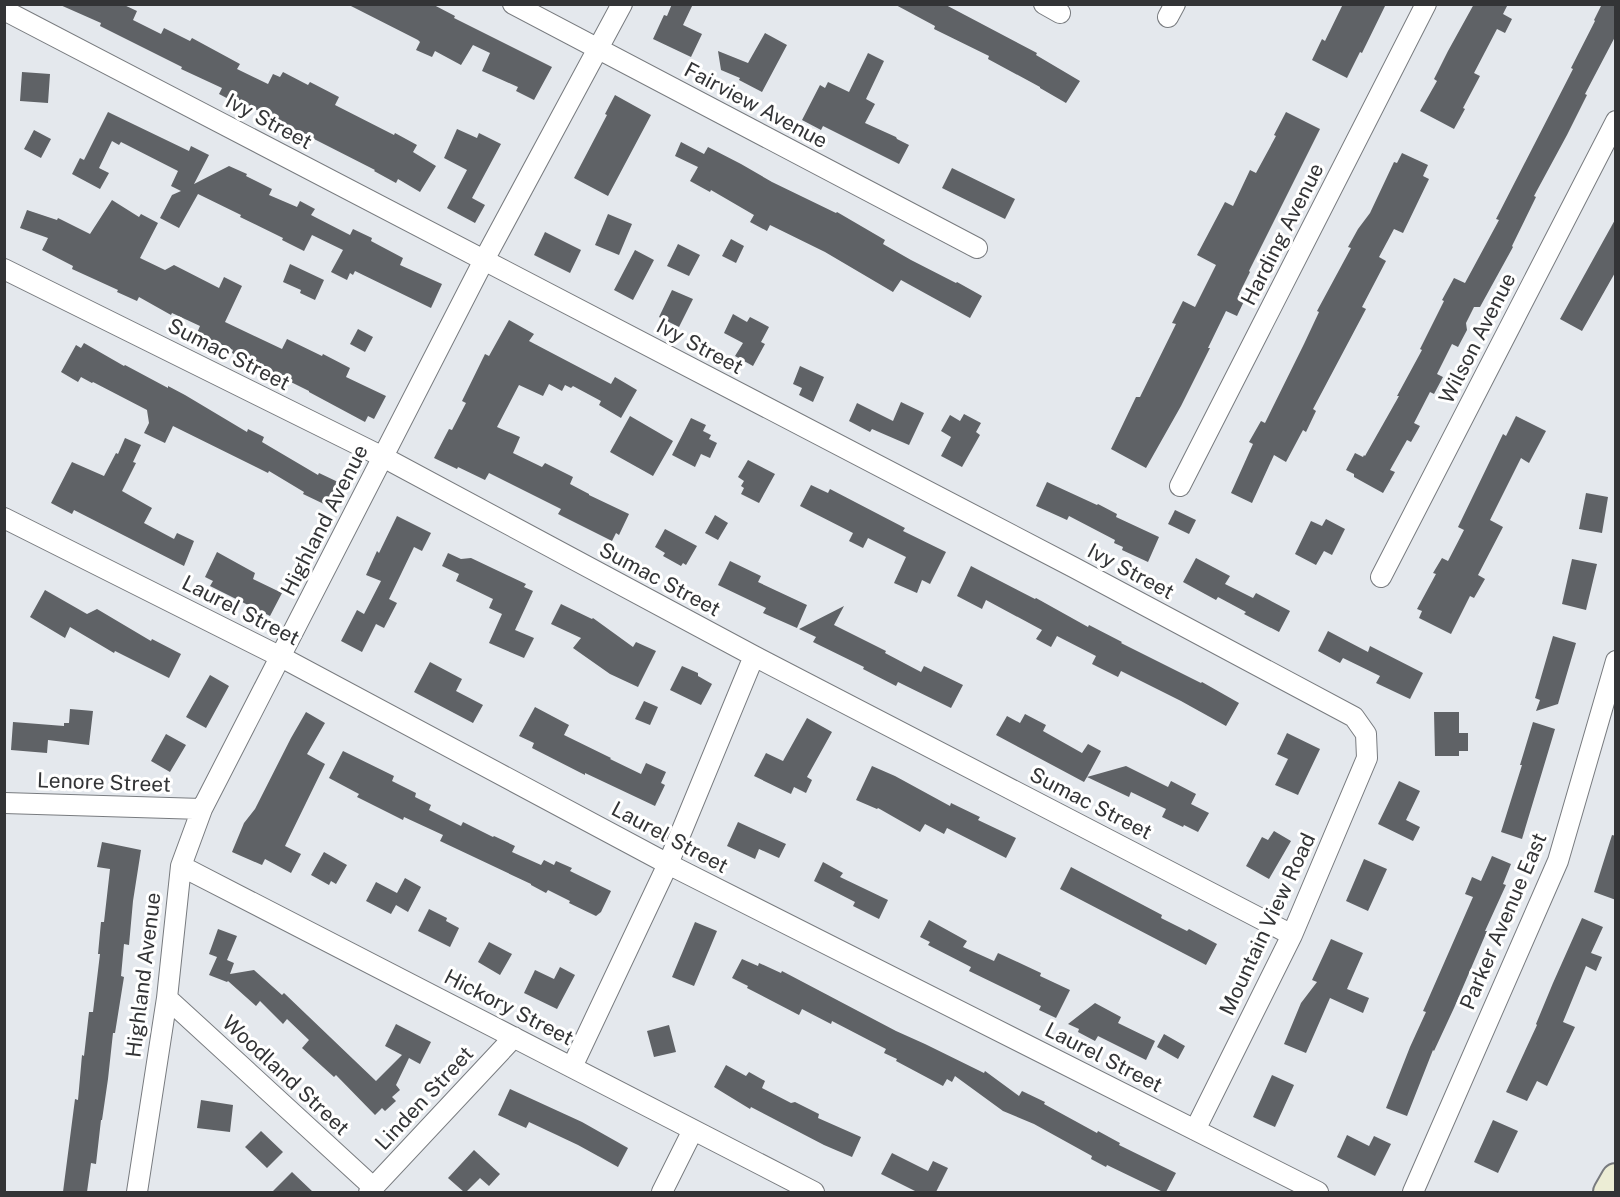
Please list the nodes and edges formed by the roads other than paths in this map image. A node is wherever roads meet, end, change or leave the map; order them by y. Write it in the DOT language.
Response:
graph roads {
  1 [pos="513,4"];
  2 [pos="622,4"];
  3 [pos="1426,4"];
  4 [pos="4,10"];
  5 [pos="598,50"];
  6 [pos="1616,121"];
  7 [pos="977,248"];
  8 [pos="484,260"];
  9 [pos="4,269"];
  10 [pos="383,457"];
  11 [pos="1180,486"];
  12 [pos="4,518"];
  13 [pos="1381,577"];
  14 [pos="754,656"];
  15 [pos="281,657"];
  16 [pos="1616,661"];
  17 [pos="1366,734"];
  18 [pos="4,803"];
  19 [pos="202,810"];
  20 [pos="668,864"];
  21 [pos="181,867"];
  22 [pos="1292,935"];
  23 [pos="167,998"];
  24 [pos="513,1037"];
  25 [pos="572,1067"];
  26 [pos="693,1130"];
  27 [pos="1195,1130"];
  28 [pos="1616,1178"];
  29 [pos="371,1190"];
  30 [pos="137,1192"];
  31 [pos="662,1192"];
  32 [pos="814,1192"];
  33 [pos="1317,1192"];
  34 [pos="1413,1192"];
  35 [pos="1608,1192"];
  1 -- 5 [label="street, Fairview Avenue"];
  2 -- 5 [label="street, Highland Avenue"];
  3 -- 11 [label="street, Harding Avenue"];
  4 -- 8 [label="street, Ivy Street"];
  5 -- 7 [label="street, Fairview Avenue"];
  5 -- 8 [label="street, Highland Avenue"];
  6 -- 13 [label="street, Wilson Avenue"];
  8 -- 10 [label="street, Highland Avenue"];
  8 -- 17 [label="street, Ivy Street"];
  9 -- 10 [label="street, Sumac Street"];
  10 -- 14 [label="street, Sumac Street"];
  10 -- 15 [label="street, Highland Avenue"];
  12 -- 15 [label="street, Laurel Street"];
  14 -- 20 [label="street"];
  14 -- 22 [label="street, Sumac Street"];
  15 -- 19 [label="street, Highland Avenue"];
  15 -- 20 [label="street, Laurel Street"];
  16 -- 34 [label="street, Parker Avenue East"];
  17 -- 22 [label="street, Mountain View Road"];
  18 -- 19 [label="street, Lenore Street"];
  19 -- 21 [label="street, Highland Avenue"];
  20 -- 25 [label="street"];
  20 -- 27 [label="street, Laurel Street"];
  21 -- 23 [label="street, Highland Avenue"];
  21 -- 24 [label="street, Hickory Street"];
  22 -- 27 [label="street, Mountain View Road"];
  23 -- 29 [label="street, Woodland Street"];
  23 -- 30 [label="street, Highland Avenue"];
  24 -- 25 [label="street, Hickory Street"];
  24 -- 29 [label="street, Linden Street"];
  25 -- 26 [label="street, Hickory Street"];
  26 -- 31 [label="street"];
  26 -- 32 [label="street, Hickory Street"];
  27 -- 33 [label="street, Laurel Street"];
  28 -- 35 [label="main road"];
}
